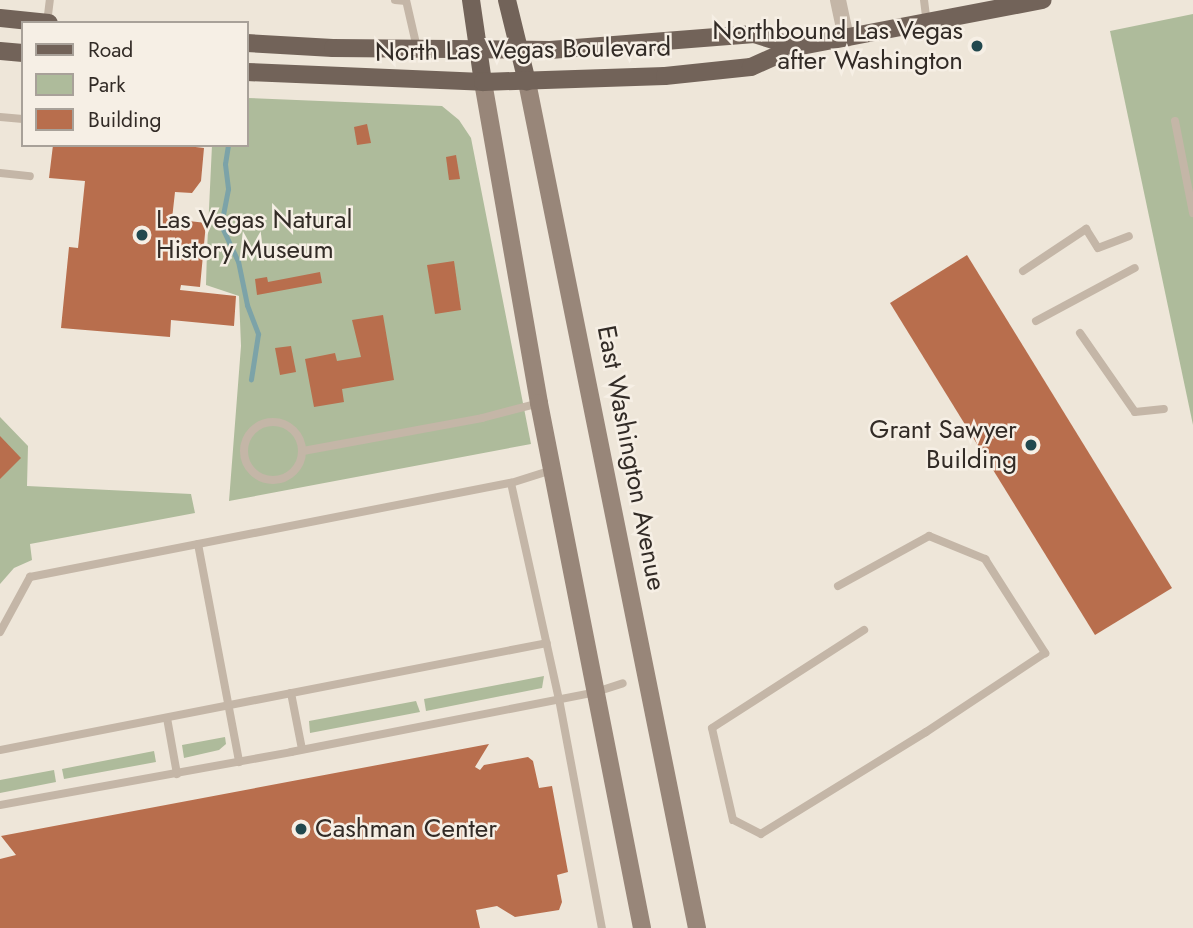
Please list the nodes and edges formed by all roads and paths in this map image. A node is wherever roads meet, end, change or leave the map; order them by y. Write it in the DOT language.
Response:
graph roads {
  1 [pos="50,0"];
  2 [pos="395,0"];
  3 [pos="471,0"];
  4 [pos="507,0"];
  5 [pos="838,0"];
  6 [pos="924,0"];
  7 [pos="1040,0"];
  8 [pos="406,1"];
  9 [pos="0,18"];
  10 [pos="29,21"];
  11 [pos="48,21"];
  12 [pos="927,24"];
  13 [pos="846,39"];
  14 [pos="248,43"];
  15 [pos="796,47"];
  16 [pos="417,50"];
  17 [pos="478,50"];
  18 [pos="520,50"];
  19 [pos="0,51"];
  20 [pos="21,53"];
  21 [pos="248,72"];
  22 [pos="483,82"];
  23 [pos="527,82"];
  24 [pos="0,117"];
  25 [pos="21,119"];
  26 [pos="1175,121"];
  27 [pos="0,173"];
  28 [pos="30,176"];
  29 [pos="1193,213"];
  30 [pos="1129,236"];
  31 [pos="1135,268"];
  32 [pos="1023,271"];
  33 [pos="1036,321"];
  34 [pos="1080,333"];
  35 [pos="539,403"];
  36 [pos="1164,409"];
  37 [pos="303,451"];
  38 [pos="552,470"];
  39 [pos="512,483"];
  40 [pos="198,544"];
  41 [pos="838,586"];
  42 [pos="864,630"];
  43 [pos="0,632"];
  44 [pos="547,643"];
  45 [pos="623,683"];
  46 [pos="596,692"];
  47 [pos="291,693"];
  48 [pos="559,699"];
  49 [pos="227,706"];
  50 [pos="167,718"];
  51 [pos="302,749"];
  52 [pos="0,750"];
  53 [pos="239,762"];
  54 [pos="177,774"];
  55 [pos="0,805"];
  56 [pos="603,928"];
  57 [pos="642,928"];
  58 [pos="697,928"];
  1 -- 11 [label="lane"];
  2 -- 8 [label="lane"];
  3 -- 17 [label="main road"];
  4 -- 18 [label="main road, East Washington Avenue"];
  5 -- 13 [label="street"];
  6 -- 12 [label="lane"];
  7 -- 12 [label="main road, North Las Vegas Boulevard"];
  8 -- 16 [label="lane"];
  9 -- 10 [label="main road"];
  12 -- 13 [label="main road, North Las Vegas Boulevard"];
  13 -- 15 [label="main road, North Las Vegas Boulevard"];
  14 -- 16 [label="main road, North Las Vegas Boulevard"];
  15 -- 18 [label="main road, North Las Vegas Boulevard"];
  15 -- 23 [label="main road, North Las Vegas Boulevard"];
  16 -- 17 [label="main road, North Las Vegas Boulevard"];
  17 -- 18 [label="main road, North Las Vegas Boulevard"];
  17 -- 22 [label="main road"];
  18 -- 23 [label="main road, East Washington Avenue"];
  19 -- 20 [label="main road"];
  21 -- 22 [label="main road, North Las Vegas Boulevard"];
  22 -- 23 [label="main road, North Las Vegas Boulevard"];
  22 -- 35 [label="main road"];
  23 -- 58 [label="main road, East Washington Avenue"];
  24 -- 25 [label="lane"];
  26 -- 29 [label="lane"];
  27 -- 28 [label="lane"];
  30 -- 32 [label="lane"];
  31 -- 33 [label="lane"];
  34 -- 36 [label="lane"];
  35 -- 37 [label="lane"];
  35 -- 38 [label="main road"];
  37 -- 37 [label="lane"];
  38 -- 39 [label="lane"];
  38 -- 46 [label="main road"];
  39 -- 40 [label="lane"];
  39 -- 44 [label="lane"];
  40 -- 43 [label="lane"];
  40 -- 49 [label="lane"];
  41 -- 42 [label="lane"];
  44 -- 47 [label="lane"];
  44 -- 48 [label="lane"];
  45 -- 46 [label="lane"];
  46 -- 48 [label="lane"];
  46 -- 57 [label="main road"];
  47 -- 49 [label="lane"];
  47 -- 51 [label="lane"];
  48 -- 51 [label="lane"];
  48 -- 56 [label="lane"];
  49 -- 50 [label="lane"];
  49 -- 53 [label="lane"];
  50 -- 52 [label="lane"];
  50 -- 54 [label="lane"];
  51 -- 53 [label="lane"];
  53 -- 54 [label="lane"];
  54 -- 55 [label="lane"];
}
